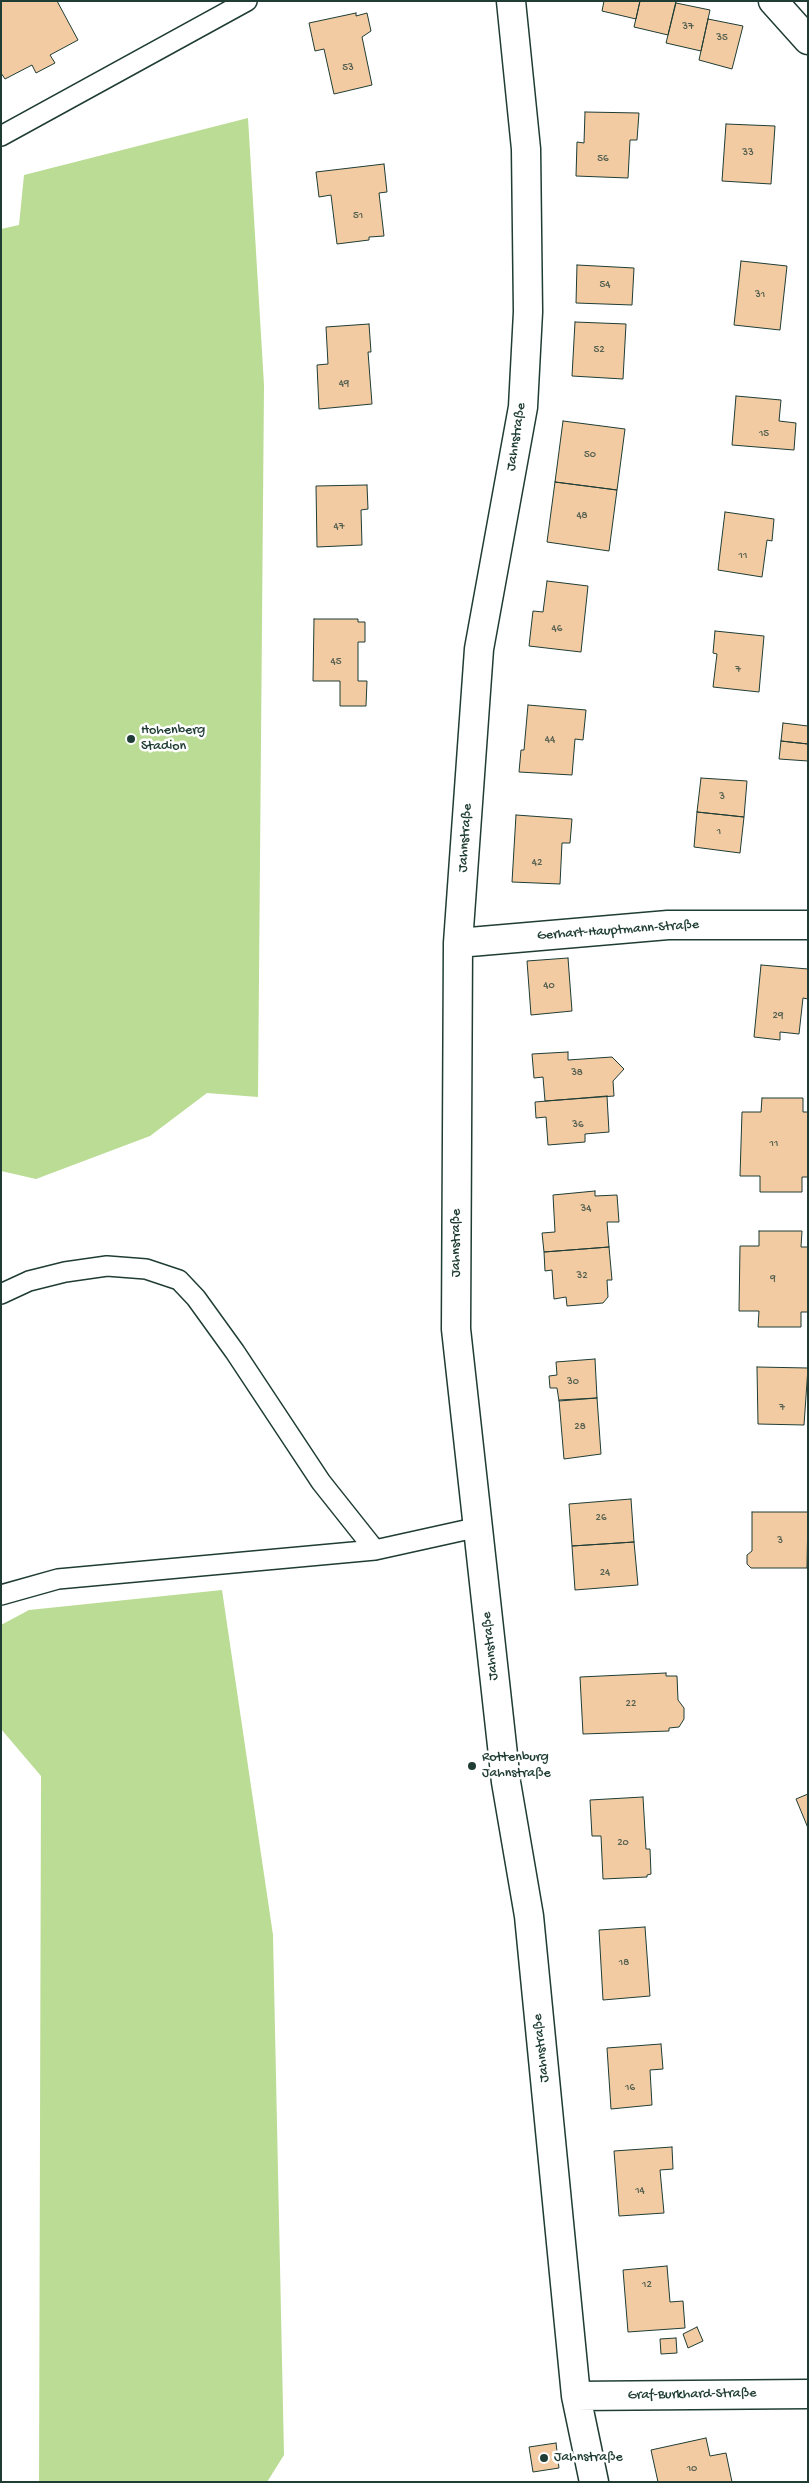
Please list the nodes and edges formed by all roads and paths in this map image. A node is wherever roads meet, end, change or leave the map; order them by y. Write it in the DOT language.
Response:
graph roads {
  1 [pos="247,1"];
  2 [pos="773,1"];
  3 [pos="507,4"];
  4 [pos="808,40"];
  5 [pos="1,136"];
  6 [pos="808,925"];
  7 [pos="458,943"];
  8 [pos="1,1294"];
  9 [pos="479,1527"];
  10 [pos="375,1550"];
  11 [pos="1,1595"];
  12 [pos="808,2394"];
  13 [pos="576,2396"];
  14 [pos="594,2482"];
  1 -- 5 [label="lane"];
  2 -- 4 [label="street"];
  3 -- 7 [label="street, Jahnstraße"];
  6 -- 7 [label="street, Gerhart-Hauptmann-Straße"];
  7 -- 9 [label="street, Jahnstraße"];
  8 -- 10 [label="lane"];
  9 -- 10 [label="lane"];
  9 -- 13 [label="street, Jahnstraße"];
  10 -- 11 [label="lane"];
  12 -- 13 [label="street, Graf-Burkhard-Straße"];
  13 -- 14 [label="street, Jahnstraße"];
}
